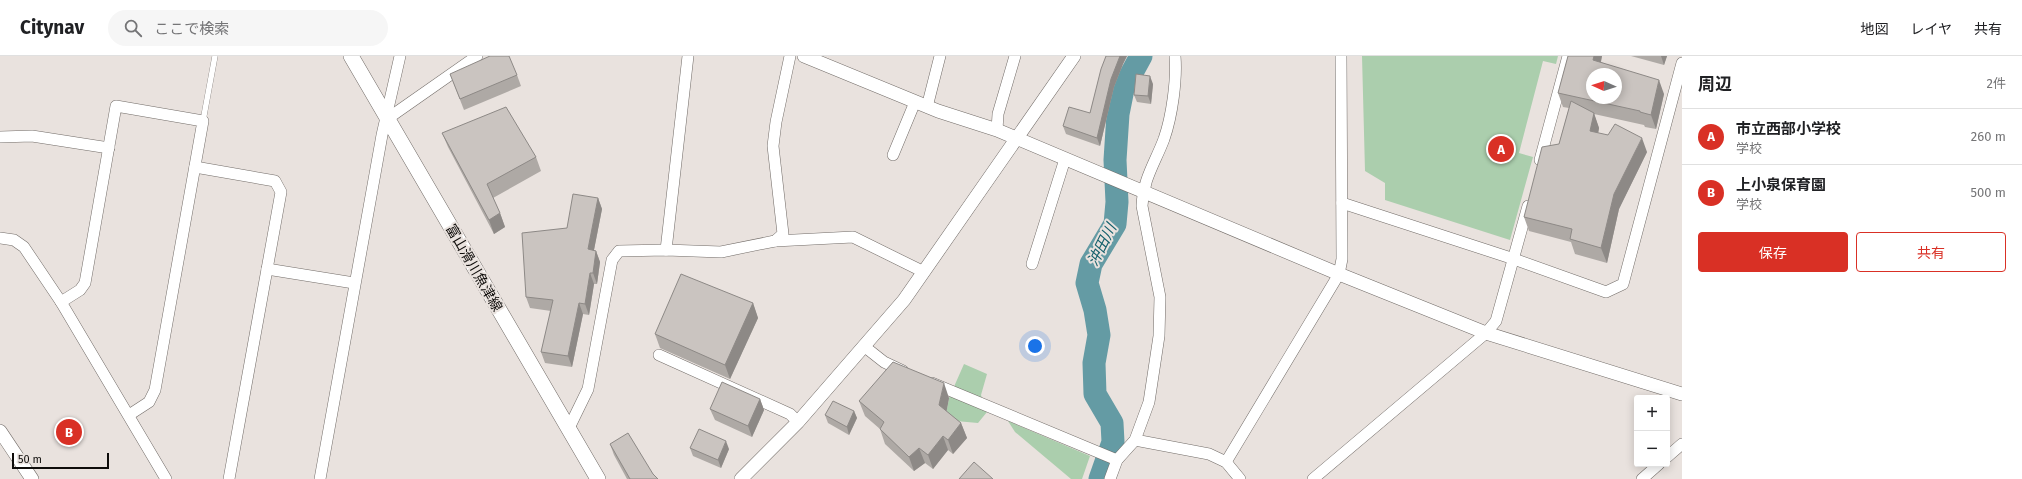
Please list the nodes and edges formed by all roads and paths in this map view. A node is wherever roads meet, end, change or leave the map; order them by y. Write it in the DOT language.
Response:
graph roads {
  1 [pos="215,56"];
  2 [pos="351,56"];
  3 [pos="400,56"];
  4 [pos="477,56"];
  5 [pos="688,56"];
  6 [pos="790,56"];
  7 [pos="804,56"];
  8 [pos="940,56"];
  9 [pos="1015,56"];
  10 [pos="1074,56"];
  11 [pos="1175,56"];
  12 [pos="1341,56"];
  13 [pos="1568,56"];
  14 [pos="1682,64"];
  15 [pos="921,104"];
  16 [pos="387,119"];
  17 [pos="202,121"];
  18 [pos="997,130"];
  19 [pos="0,137"];
  20 [pos="1016,139"];
  21 [pos="109,148"];
  22 [pos="893,155"];
  23 [pos="1065,159"];
  24 [pos="195,166"];
  25 [pos="1538,169"];
  26 [pos="1143,191"];
  27 [pos="1530,199"];
  28 [pos="1342,203"];
  29 [pos="0,238"];
  30 [pos="775,242"];
  31 [pos="666,250"];
  32 [pos="1514,259"];
  33 [pos="1032,264"];
  34 [pos="267,269"];
  35 [pos="924,272"];
  36 [pos="1339,274"];
  37 [pos="354,283"];
  38 [pos="61,302"];
  39 [pos="1486,332"];
  40 [pos="865,347"];
  41 [pos="659,355"];
  42 [pos="1682,394"];
  43 [pos="129,415"];
  44 [pos="798,422"];
  45 [pos="568,430"];
  46 [pos="0,431"];
  47 [pos="1135,440"];
  48 [pos="1682,444"];
  49 [pos="1670,454"];
  50 [pos="1117,460"];
  51 [pos="1226,462"];
  52 [pos="1656,467"];
  53 [pos="32,479"];
  54 [pos="166,479"];
  55 [pos="229,479"];
  56 [pos="320,479"];
  57 [pos="598,479"];
  58 [pos="741,479"];
  59 [pos="1110,479"];
  60 [pos="1240,479"];
  61 [pos="1313,479"];
  62 [pos="1642,479"];
  1 -- 17 [label="lane"];
  2 -- 16 [label="main road, 富山滑川魚津線"];
  3 -- 16 [label="street"];
  4 -- 16 [label="street"];
  5 -- 31 [label="street"];
  6 -- 30 [label="street"];
  7 -- 15 [label="street"];
  8 -- 15 [label="street"];
  9 -- 18 [label="street"];
  10 -- 20 [label="street"];
  11 -- 26 [label="street"];
  12 -- 28 [label="street"];
  13 -- 25 [label="street"];
  14 -- 32 [label="street"];
  15 -- 18 [label="street"];
  15 -- 22 [label="street"];
  16 -- 37 [label="street"];
  16 -- 45 [label="main road, 富山滑川魚津線"];
  17 -- 21 [label="street"];
  17 -- 24 [label="street"];
  18 -- 20 [label="street"];
  19 -- 21 [label="street"];
  20 -- 23 [label="street"];
  20 -- 35 [label="street"];
  21 -- 38 [label="street"];
  23 -- 26 [label="street"];
  23 -- 33 [label="street"];
  24 -- 34 [label="street"];
  24 -- 43 [label="street"];
  26 -- 36 [label="street"];
  26 -- 47 [label="street"];
  27 -- 32 [label="street"];
  28 -- 32 [label="street"];
  28 -- 36 [label="street"];
  29 -- 38 [label="street"];
  30 -- 31 [label="street"];
  30 -- 35 [label="street"];
  31 -- 45 [label="street"];
  32 -- 39 [label="street"];
  34 -- 37 [label="street"];
  34 -- 55 [label="street"];
  35 -- 40 [label="street"];
  36 -- 39 [label="street"];
  36 -- 51 [label="street"];
  37 -- 56 [label="street"];
  38 -- 43 [label="street"];
  39 -- 42 [label="street"];
  39 -- 61 [label="street"];
  40 -- 44 [label="street"];
  40 -- 50 [label="street"];
  41 -- 44 [label="street"];
  43 -- 54 [label="street"];
  44 -- 58 [label="street"];
  45 -- 57 [label="main road, 富山滑川魚津線"];
  46 -- 53 [label="street"];
  47 -- 50 [label="street"];
  47 -- 51 [label="street"];
  48 -- 49 [label="street"];
  50 -- 59 [label="street"];
  51 -- 60 [label="street"];
  52 -- 62 [label="street"];
}
